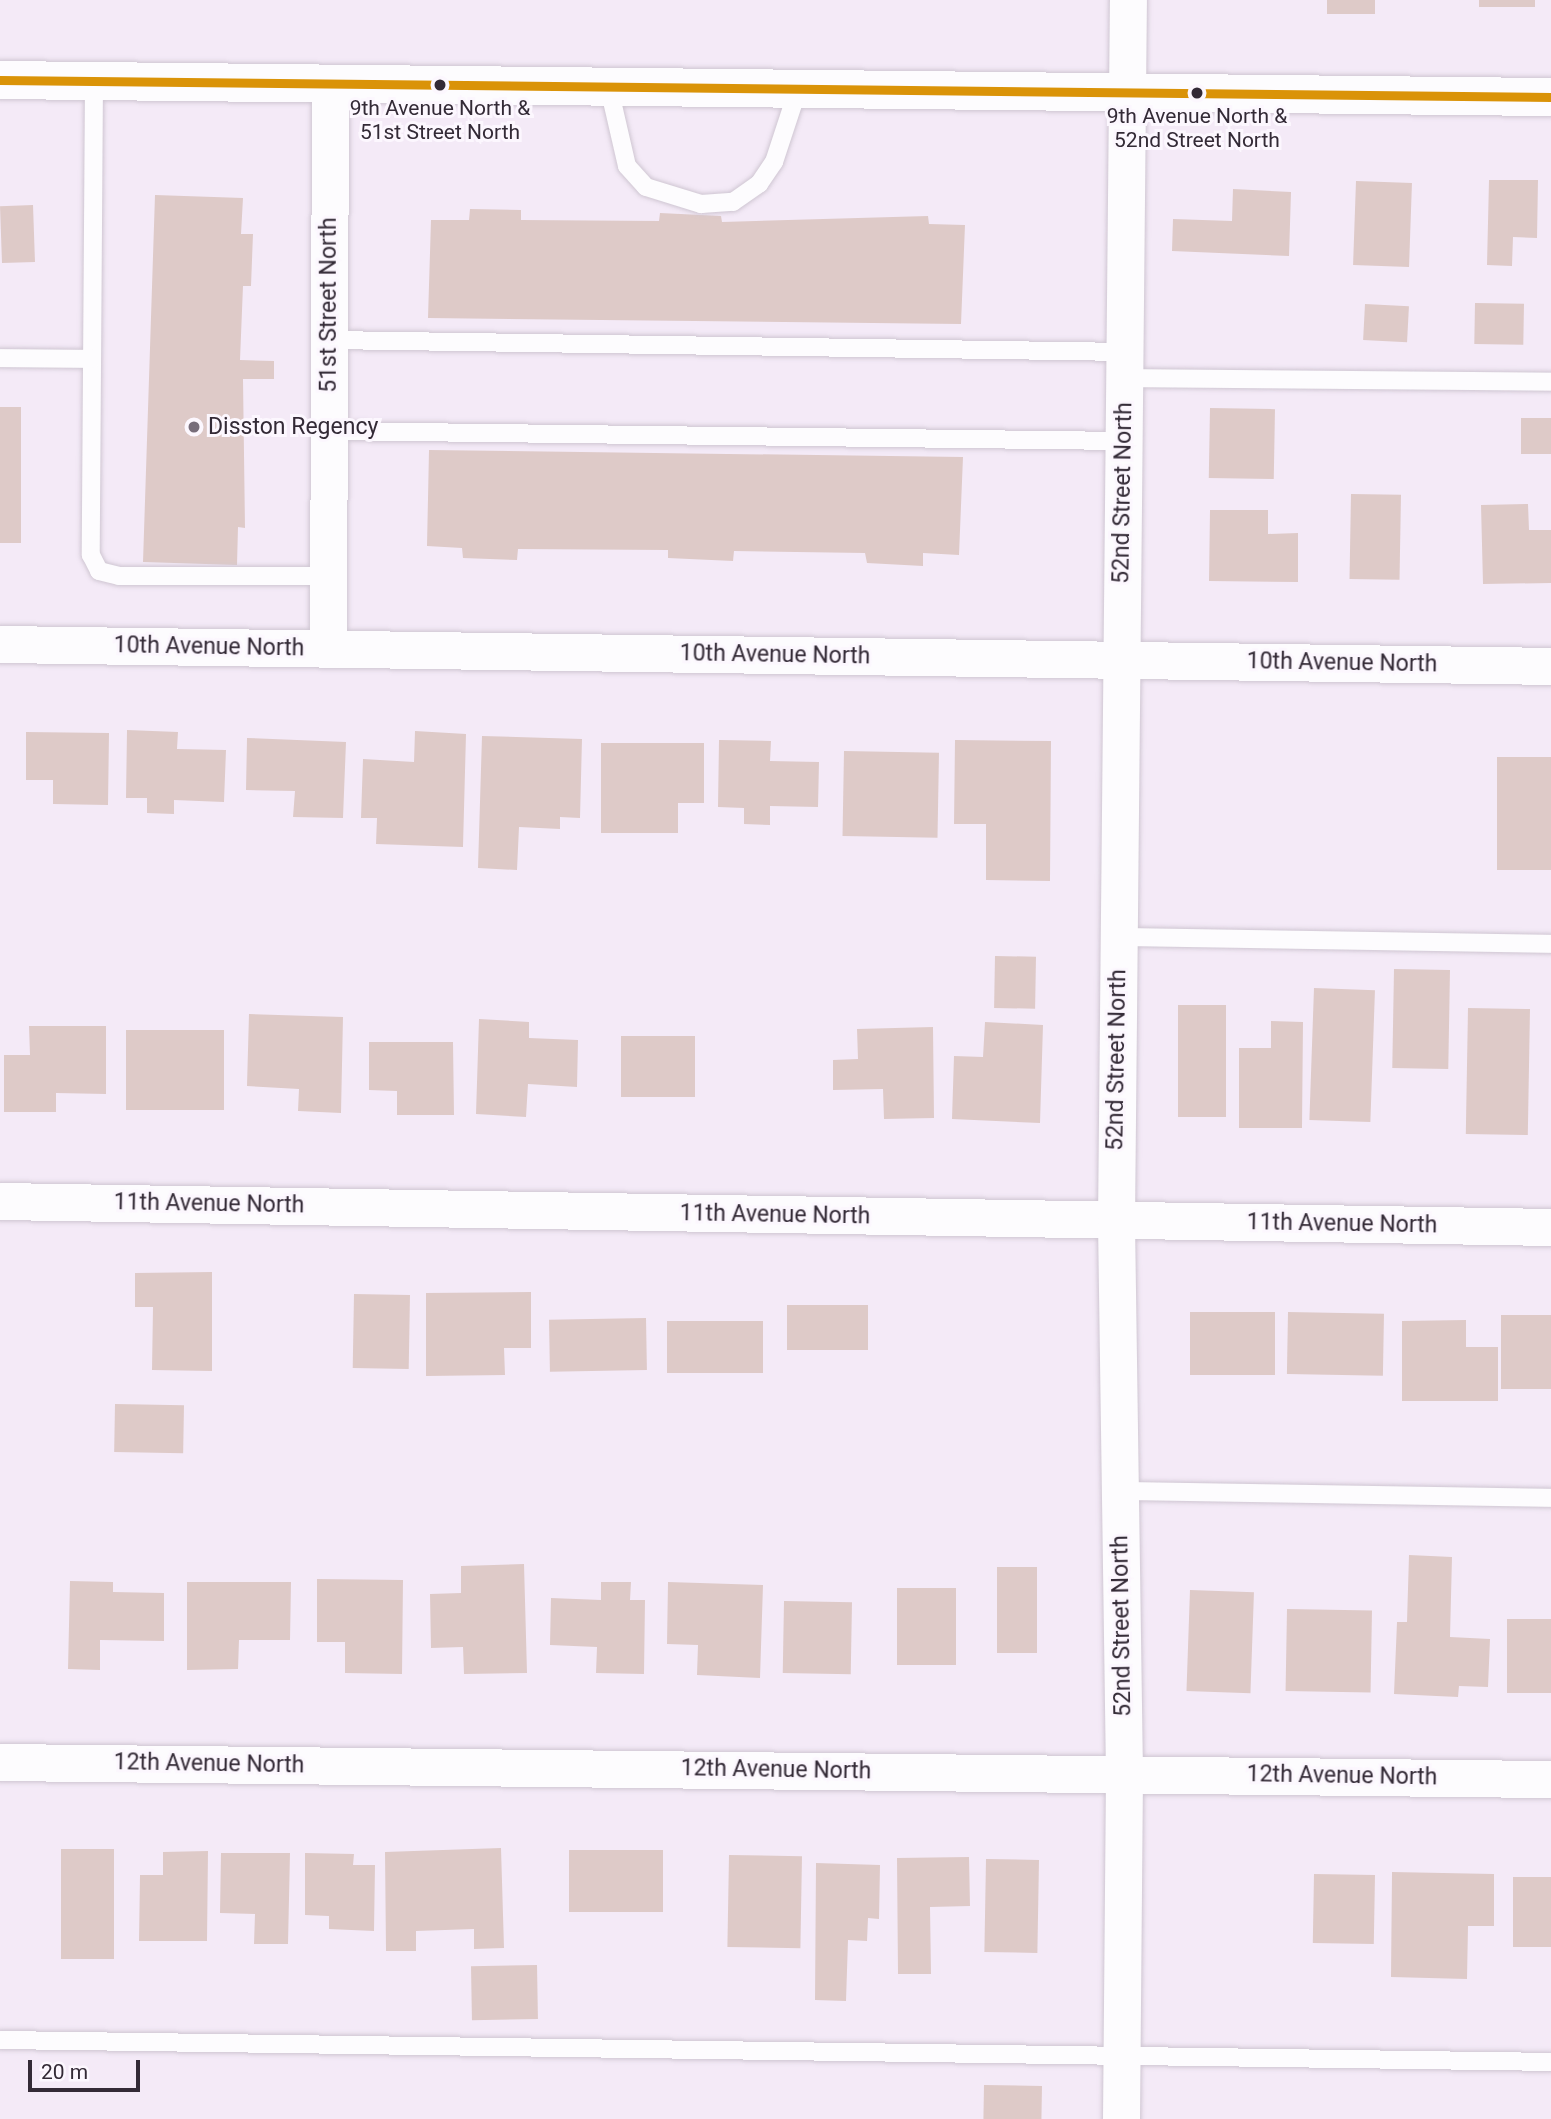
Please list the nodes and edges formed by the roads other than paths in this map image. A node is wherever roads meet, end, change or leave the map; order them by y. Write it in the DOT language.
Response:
graph roads {
  1 [pos="1128,0"];
  2 [pos="0,80"];
  3 [pos="94,82"];
  4 [pos="330,88"];
  5 [pos="609,88"];
  6 [pos="797,89"];
  7 [pos="1127,90"];
  8 [pos="1551,97"];
  9 [pos="329,340"];
  10 [pos="0,358"];
  11 [pos="92,359"];
  12 [pos="1125,365"];
  13 [pos="1551,382"];
  14 [pos="328,431"];
  15 [pos="1124,441"];
  16 [pos="329,576"];
  17 [pos="0,644"];
  18 [pos="328,649"];
  19 [pos="1122,660"];
  20 [pos="1551,666"];
  21 [pos="1118,937"];
  22 [pos="1551,944"];
  23 [pos="0,1200"];
  24 [pos="1116,1221"];
  25 [pos="1551,1227"];
  26 [pos="1120,1491"];
  27 [pos="1551,1499"];
  28 [pos="0,1762"];
  29 [pos="1124,1774"];
  30 [pos="1551,1779"];
  31 [pos="0,2040"];
  32 [pos="1121,2055"];
  33 [pos="1551,2062"];
  34 [pos="1121,2119"];
  1 -- 7 [label="street, 52nd Street North"];
  2 -- 3 [label="street"];
  3 -- 4 [label="street"];
  3 -- 11 [label="lane"];
  4 -- 5 [label="street"];
  4 -- 9 [label="street, 51st Street North"];
  5 -- 6 [label="street"];
  5 -- 6 [label="lane"];
  6 -- 7 [label="street"];
  7 -- 8 [label="street"];
  7 -- 12 [label="street, 52nd Street North"];
  9 -- 12 [label="lane"];
  9 -- 14 [label="street, 51st Street North"];
  10 -- 11 [label="lane"];
  11 -- 16 [label="lane"];
  12 -- 13 [label="lane"];
  12 -- 15 [label="street, 52nd Street North"];
  14 -- 15 [label="lane"];
  14 -- 16 [label="street, 51st Street North"];
  15 -- 19 [label="street, 52nd Street North"];
  16 -- 18 [label="street, 51st Street North"];
  17 -- 18 [label="street, 10th Avenue North"];
  18 -- 19 [label="street, 10th Avenue North"];
  19 -- 20 [label="street, 10th Avenue North"];
  19 -- 21 [label="street, 52nd Street North"];
  21 -- 22 [label="lane"];
  21 -- 24 [label="street, 52nd Street North"];
  23 -- 24 [label="street, 11th Avenue North"];
  24 -- 25 [label="street, 11th Avenue North"];
  24 -- 26 [label="street, 52nd Street North"];
  26 -- 27 [label="lane"];
  26 -- 29 [label="street, 52nd Street North"];
  28 -- 29 [label="street, 12th Avenue North"];
  29 -- 30 [label="street, 12th Avenue North"];
  29 -- 32 [label="street, 52nd Street North"];
  31 -- 32 [label="lane"];
  32 -- 33 [label="lane"];
  32 -- 34 [label="street, 52nd Street North"];
}
